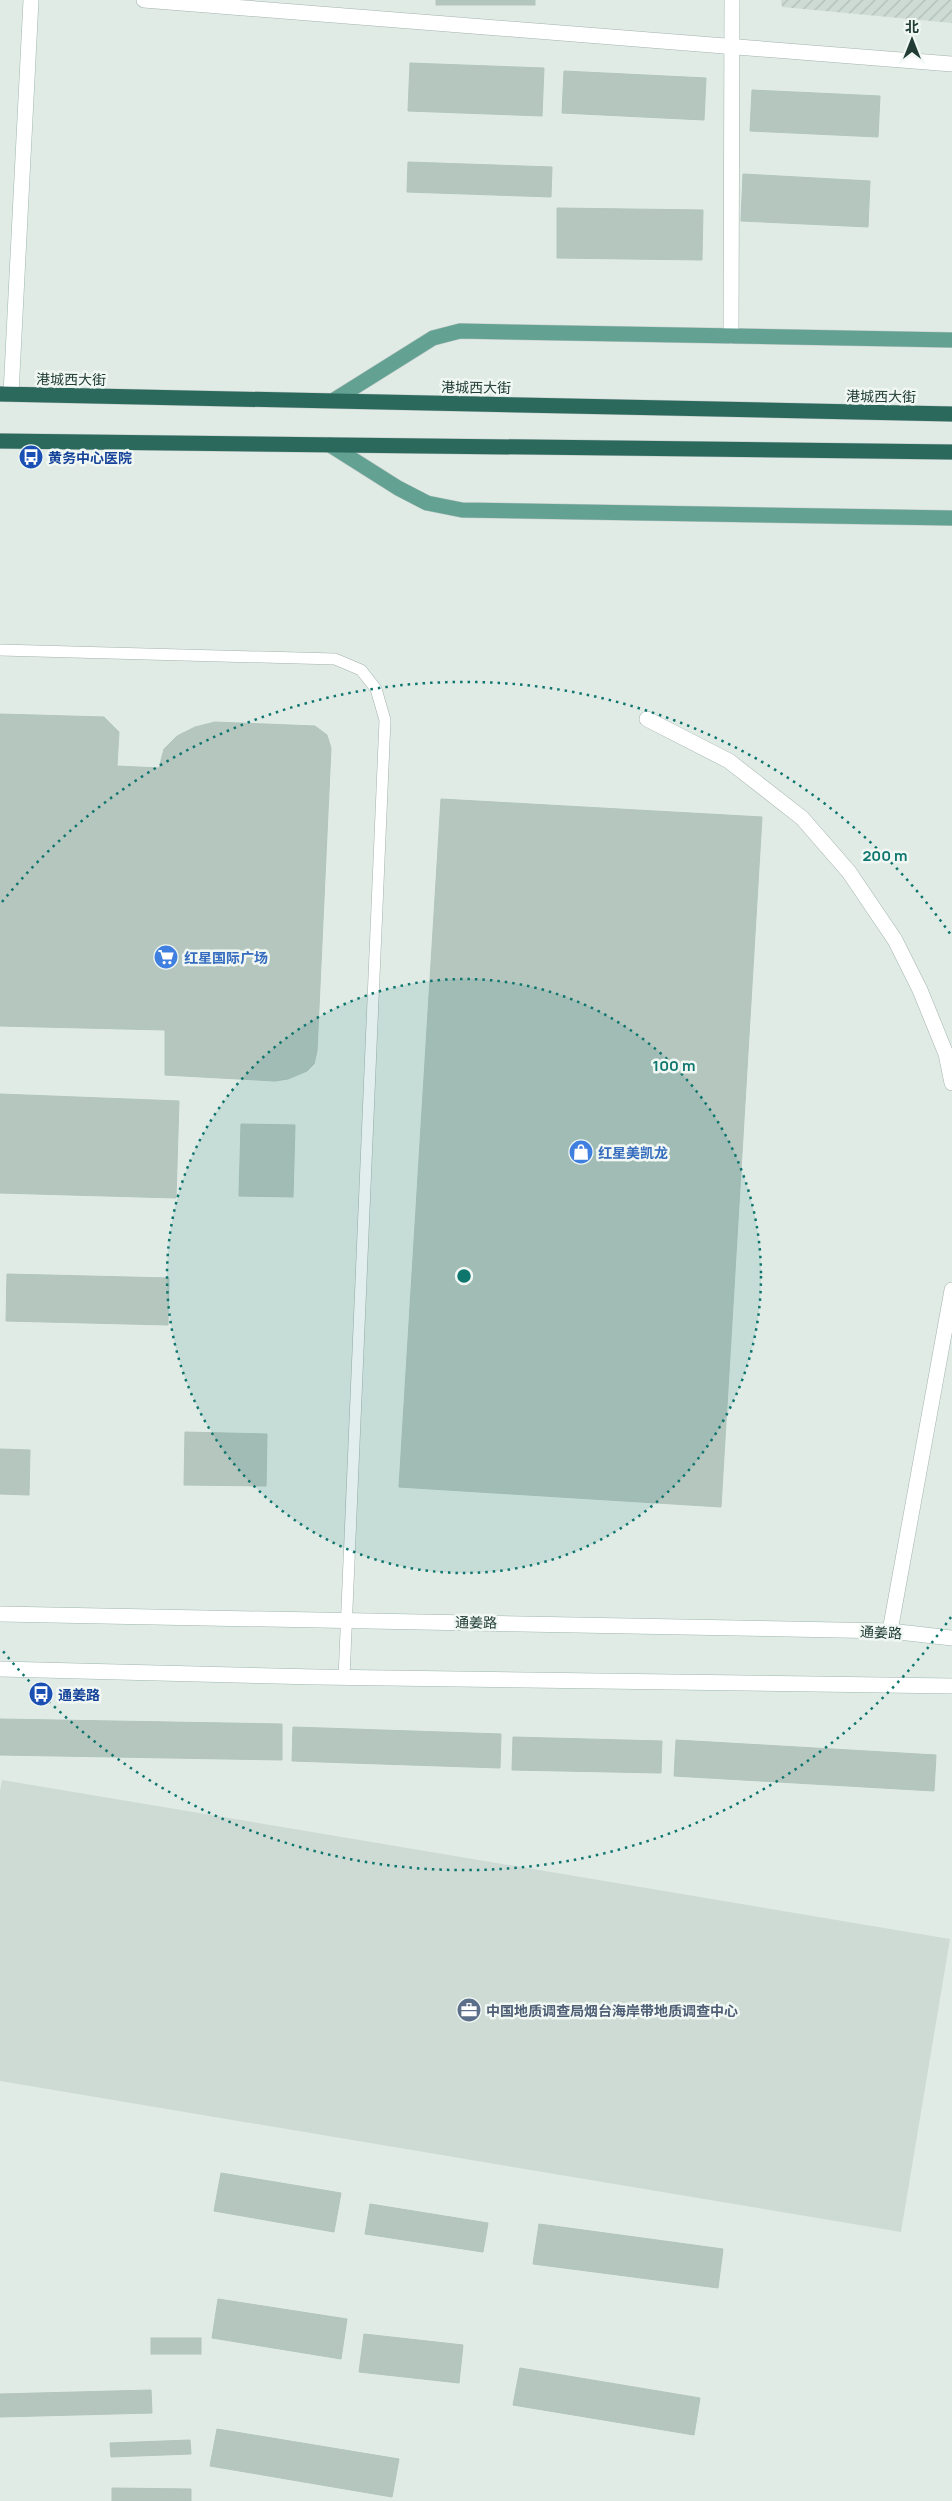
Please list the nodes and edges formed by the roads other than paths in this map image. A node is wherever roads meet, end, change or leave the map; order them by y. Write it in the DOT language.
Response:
graph roads {
  1 [pos="31,0"];
  2 [pos="144,0"];
  3 [pos="732,0"];
  4 [pos="732,45"];
  5 [pos="952,64"];
  6 [pos="731,336"];
  7 [pos="952,340"];
  8 [pos="6,394"];
  9 [pos="334,400"];
  10 [pos="952,414"];
  11 [pos="0,441"];
  12 [pos="330,445"];
  13 [pos="952,452"];
  14 [pos="952,518"];
  15 [pos="0,650"];
  16 [pos="647,719"];
  17 [pos="952,1083"];
  18 [pos="952,1290"];
  19 [pos="0,1614"];
  20 [pos="346,1619"];
  21 [pos="890,1631"];
  22 [pos="952,1638"];
  23 [pos="0,1669"];
  24 [pos="344,1678"];
  25 [pos="952,1686"];
  1 -- 8 [label="street"];
  2 -- 4 [label="street"];
  3 -- 4 [label="street"];
  4 -- 5 [label="street"];
  4 -- 6 [label="street"];
  6 -- 7 [label="main road"];
  6 -- 9 [label="main road"];
  8 -- 9 [label="highway, 港城西大街"];
  9 -- 10 [label="highway, 港城西大街"];
  11 -- 12 [label="highway"];
  12 -- 13 [label="highway"];
  12 -- 14 [label="main road"];
  15 -- 20 [label="lane"];
  16 -- 17 [label="street"];
  18 -- 21 [label="street"];
  19 -- 20 [label="street, 通姜路"];
  20 -- 21 [label="street, 通姜路"];
  20 -- 24 [label="lane"];
  21 -- 22 [label="street, 通姜路"];
  23 -- 24 [label="street"];
  24 -- 25 [label="street"];
}
